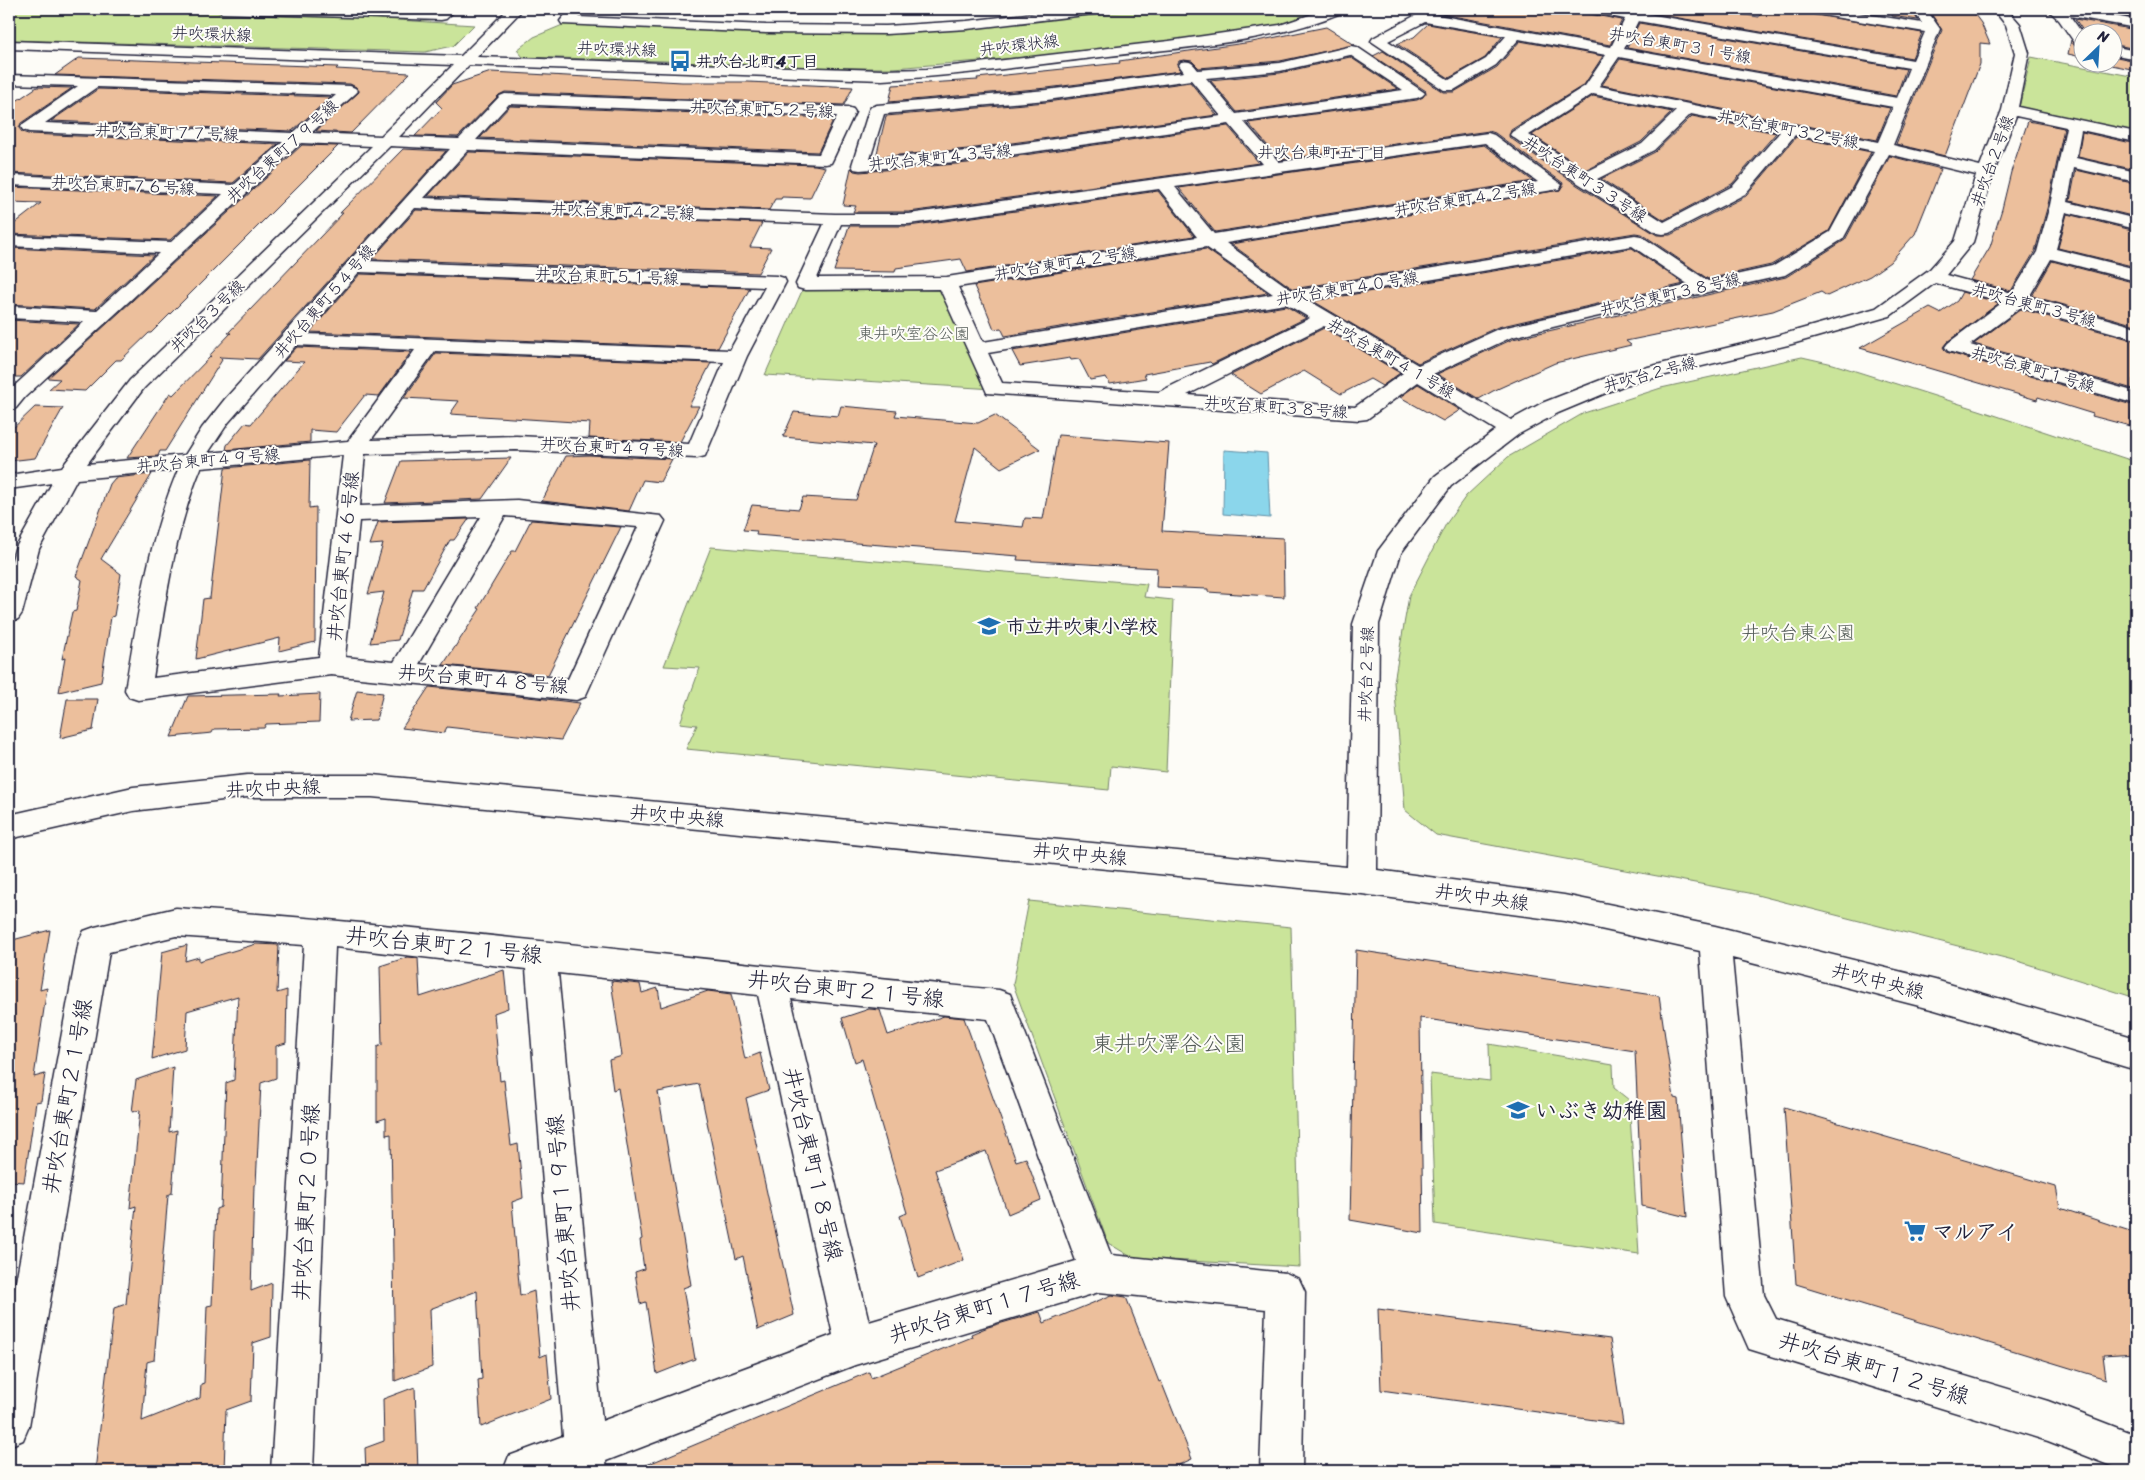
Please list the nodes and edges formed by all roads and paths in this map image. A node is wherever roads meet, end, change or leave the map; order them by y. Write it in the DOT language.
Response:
graph roads {
  1 [pos="222,9"];
  2 [pos="449,9"];
  3 [pos="516,9"];
  4 [pos="577,9"];
  5 [pos="1101,9"];
  6 [pos="1338,9"];
  7 [pos="1594,9"];
  8 [pos="1810,9"];
  9 [pos="1919,9"];
  10 [pos="2000,9"];
  11 [pos="2054,9"];
  12 [pos="1635,12"];
  13 [pos="1032,13"];
  14 [pos="1426,13"];
  15 [pos="891,16"];
  16 [pos="2136,24"];
  17 [pos="1933,29"];
  18 [pos="2072,29"];
  19 [pos="886,30"];
  20 [pos="1516,33"];
  21 [pos="9,45"];
  22 [pos="1169,45"];
  23 [pos="1616,51"];
  24 [pos="2122,52"];
  25 [pos="2136,55"];
  26 [pos="466,61"];
  27 [pos="1916,66"];
  28 [pos="1193,75"];
  29 [pos="9,79"];
  30 [pos="95,81"];
  31 [pos="1590,89"];
  32 [pos="1902,104"];
  33 [pos="1687,109"];
  34 [pos="2010,110"];
  35 [pos="1233,119"];
  36 [pos="2074,124"];
  37 [pos="1792,129"];
  38 [pos="298,137"];
  39 [pos="2136,137"];
  40 [pos="385,142"];
  41 [pos="462,146"];
  42 [pos="1884,148"];
  43 [pos="2067,161"];
  44 [pos="1274,167"];
  45 [pos="1986,172"];
  46 [pos="2136,177"];
  47 [pos="1584,179"];
  48 [pos="9,180"];
  49 [pos="1162,183"];
  50 [pos="238,190"];
  51 [pos="411,203"];
  52 [pos="2058,205"];
  53 [pos="835,220"];
  54 [pos="2136,224"];
  55 [pos="1209,240"];
  56 [pos="9,241"];
  57 [pos="176,248"];
  58 [pos="2046,252"];
  59 [pos="354,266"];
  60 [pos="2136,275"];
  61 [pos="1933,276"];
  62 [pos="947,282"];
  63 [pos="1704,286"];
  64 [pos="1289,297"];
  65 [pos="2017,301"];
  66 [pos="9,312"];
  67 [pos="102,317"];
  68 [pos="1324,318"];
  69 [pos="2136,333"];
  70 [pos="291,339"];
  71 [pos="429,345"];
  72 [pos="977,349"];
  73 [pos="737,356"];
  74 [pos="1417,373"];
  75 [pos="12,396"];
  76 [pos="2136,398"];
  77 [pos="1162,399"];
  78 [pos="1511,429"];
  79 [pos="355,447"];
  80 [pos="192,462"];
  81 [pos="9,482"];
  82 [pos="64,482"];
  83 [pos="9,500"];
  84 [pos="498,509"];
  85 [pos="348,514"];
  86 [pos="9,613"];
  87 [pos="331,666"];
  88 [pos="401,672"];
  89 [pos="9,827"];
  90 [pos="1362,881"];
  91 [pos="320,932"];
  92 [pos="1715,940"];
  93 [pos="541,955"];
  94 [pos="771,982"];
  95 [pos="2136,1054"];
  96 [pos="1099,1273"];
  97 [pos="855,1346"];
  98 [pos="9,1426"];
  99 [pos="2136,1455"];
  100 [pos="585,1460"];
  101 [pos="292,1471"];
  102 [pos="524,1471"];
  103 [pos="1281,1471"];
  1 -- 2 [label="street"];
  3 -- 26 [label="street, 井吹台３号線"];
  4 -- 19 [label="street"];
  5 -- 13 [label="street"];
  6 -- 22 [label="street, 井吹環状線"];
  7 -- 12 [label="street"];
  8 -- 17 [label="street"];
  9 -- 17 [label="street"];
  10 -- 34 [label="street, 井吹台２号線"];
  11 -- 16 [label="street"];
  11 -- 18 [label="street"];
  12 -- 23 [label="street, 井吹台東町３３号線"];
  12 -- 27 [label="street"];
  13 -- 19 [label="street"];
  14 -- 20 [label="street, 井吹台東町３１号線"];
  14 -- 20 [label="street"];
  15 -- 19 [label="street"];
  17 -- 27 [label="street, 井吹台東町３８号線"];
  20 -- 23 [label="street, 井吹台東町３１号線"];
  21 -- 26 [label="street, 井吹環状線"];
  22 -- 26 [label="street, 井吹環状線"];
  22 -- 28 [label="street"];
  23 -- 31 [label="street, 井吹台東町３３号線"];
  23 -- 32 [label="street, 井吹台東町３１号線"];
  24 -- 25 [label="street"];
  26 -- 40 [label="street, 井吹台３号線"];
  27 -- 32 [label="street, 井吹台東町３８号線"];
  28 -- 35 [label="street"];
  28 -- 35 [label="street, 井吹台東町４３号線"];
  28 -- 35 [label="street, 井吹台東町４３号線"];
  29 -- 30 [label="street, 井吹台東町７９号線"];
  30 -- 38 [label="street, 井吹台東町７９号線"];
  30 -- 38 [label="street, 井吹台東町７７号線"];
  31 -- 33 [label="street, 井吹台東町３２号線"];
  31 -- 47 [label="street, 井吹台東町３３号線"];
  32 -- 42 [label="street, 井吹台東町３８号線"];
  33 -- 37 [label="street, 井吹台東町３２号線"];
  33 -- 47 [label="street"];
  34 -- 36 [label="street"];
  34 -- 45 [label="street, 井吹台２号線"];
  35 -- 44 [label="street"];
  36 -- 39 [label="street"];
  36 -- 43 [label="street, 井吹台東町１号線"];
  37 -- 42 [label="street, 井吹台東町３２号線"];
  37 -- 47 [label="street, 井吹台東町３３号線"];
  38 -- 40 [label="street, 井吹台東町７７号線"];
  38 -- 50 [label="street, 井吹台東町７９号線"];
  40 -- 41 [label="street, 井吹台東町５２号線"];
  40 -- 82 [label="street, 井吹台３号線"];
  41 -- 41 [label="street, 井吹台東町５２号線"];
  41 -- 51 [label="street, 井吹台東町５４号線"];
  42 -- 45 [label="street, 井吹台東町３２号線"];
  42 -- 63 [label="street, 井吹台東町３８号線"];
  43 -- 46 [label="street"];
  43 -- 52 [label="street, 井吹台東町１号線"];
  44 -- 49 [label="street, 井吹台東町４２号線"];
  44 -- 55 [label="street, 井吹台東町４２号線"];
  45 -- 61 [label="street, 井吹台２号線"];
  48 -- 50 [label="street, 井吹台東町７６号線"];
  49 -- 53 [label="street, 井吹台東町４２号線"];
  49 -- 55 [label="street, 井吹台東町４１号線"];
  50 -- 57 [label="street, 井吹台東町７９号線"];
  51 -- 53 [label="street, 井吹台東町４２号線"];
  51 -- 59 [label="street, 井吹台東町５４号線"];
  52 -- 54 [label="street"];
  52 -- 58 [label="street, 井吹台東町１号線"];
  53 -- 62 [label="street, 井吹台東町４２号線"];
  55 -- 62 [label="street, 井吹台東町４２号線"];
  55 -- 64 [label="street, 井吹台東町４１号線"];
  56 -- 57 [label="street"];
  57 -- 67 [label="street, 井吹台東町７９号線"];
  58 -- 60 [label="street"];
  58 -- 65 [label="street, 井吹台東町１号線"];
  59 -- 70 [label="street, 井吹台東町５４号線"];
  59 -- 73 [label="street, 井吹台東町５１号線"];
  61 -- 65 [label="street, 井吹台東町３号線"];
  61 -- 78 [label="street, 井吹台２号線"];
  62 -- 72 [label="street, 井吹台東町３８号線"];
  63 -- 64 [label="street, 井吹台東町４０号線"];
  63 -- 74 [label="street, 井吹台東町３８号線"];
  64 -- 68 [label="street, 井吹台東町４１号線"];
  64 -- 72 [label="street, 井吹台東町４０号線"];
  65 -- 69 [label="street, 井吹台東町３号線"];
  65 -- 76 [label="street, 井吹台東町１号線"];
  66 -- 67 [label="street"];
  67 -- 75 [label="street, 井吹台東町７９号線"];
  68 -- 74 [label="street, 井吹台東町４１号線"];
  68 -- 77 [label="street"];
  70 -- 71 [label="street"];
  70 -- 80 [label="street, 井吹台東町５４号線"];
  71 -- 73 [label="street"];
  71 -- 79 [label="street"];
  72 -- 77 [label="street, 井吹台東町３８号線"];
  73 -- 79 [label="street, 井吹台東町４９号線"];
  74 -- 77 [label="street, 井吹台東町３８号線"];
  74 -- 78 [label="street, 井吹台東町４１号線"];
  78 -- 90 [label="street, 井吹台２号線"];
  79 -- 80 [label="street, 井吹台東町４９号線"];
  79 -- 85 [label="street, 井吹台東町４６号線"];
  80 -- 82 [label="street, 井吹台東町４９号線"];
  80 -- 87 [label="street, 井吹台東町４８号線"];
  81 -- 82 [label="street"];
  82 -- 83 [label="street"];
  82 -- 86 [label="street, 井吹台３号線"];
  84 -- 85 [label="street, 井吹台東町４８号線"];
  84 -- 88 [label="street"];
  84 -- 88 [label="street, 井吹台東町４８号線"];
  85 -- 87 [label="street, 井吹台東町４６号線"];
  87 -- 88 [label="street, 井吹台東町４８号線"];
  89 -- 90 [label="street, 井吹中央線"];
  90 -- 92 [label="street, 井吹中央線"];
  91 -- 93 [label="street, 井吹台東町２１号線"];
  91 -- 98 [label="street, 井吹台東町２１号線"];
  91 -- 101 [label="street, 井吹台東町２０号線"];
  92 -- 95 [label="street, 井吹中央線"];
  92 -- 99 [label="street, 井吹台東町１２号線"];
  93 -- 94 [label="street, 井吹台東町２１号線"];
  93 -- 100 [label="street, 井吹台東町１９号線"];
  94 -- 96 [label="street, 井吹台東町２１号線"];
  94 -- 97 [label="street, 井吹台東町１８号線"];
  96 -- 97 [label="street, 井吹台東町１７号線"];
  96 -- 103 [label="street, 井吹台東町１７号線"];
  97 -- 100 [label="street, 井吹台東町１７号線"];
  100 -- 102 [label="street, 井吹台東町１７号線"];
}
